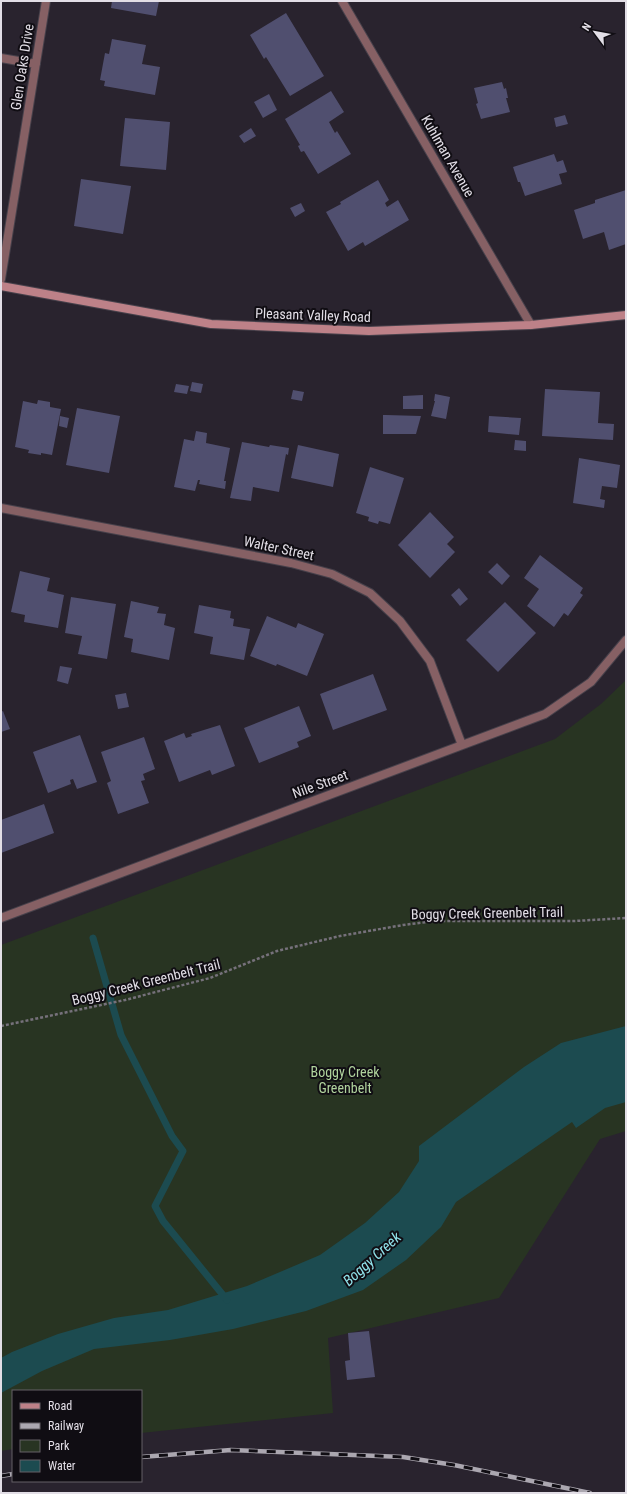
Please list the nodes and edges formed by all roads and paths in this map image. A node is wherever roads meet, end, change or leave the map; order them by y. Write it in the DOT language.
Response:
graph roads {
  1 [pos="46,1"];
  2 [pos="342,1"];
  3 [pos="1,58"];
  4 [pos="36,64"];
  5 [pos="1,279"];
  6 [pos="1,286"];
  7 [pos="626,315"];
  8 [pos="532,325"];
  9 [pos="1,508"];
  10 [pos="626,640"];
  11 [pos="462,745"];
  12 [pos="1,918"];
  13 [pos="626,918"];
  14 [pos="1,1026"];
  1 -- 4 [label="street, Glen Oaks Drive"];
  2 -- 8 [label="street, Kuhlman Avenue"];
  3 -- 4 [label="street"];
  4 -- 5 [label="street, Glen Oaks Drive"];
  6 -- 8 [label="main road, Pleasant Valley Road"];
  7 -- 8 [label="main road, Pleasant Valley Road"];
  9 -- 11 [label="street, Walter Street"];
  10 -- 11 [label="street, Nile Street"];
  11 -- 12 [label="street, Nile Street"];
  13 -- 14 [label="path, Boggy Creek Greenbelt Trail"];
}
